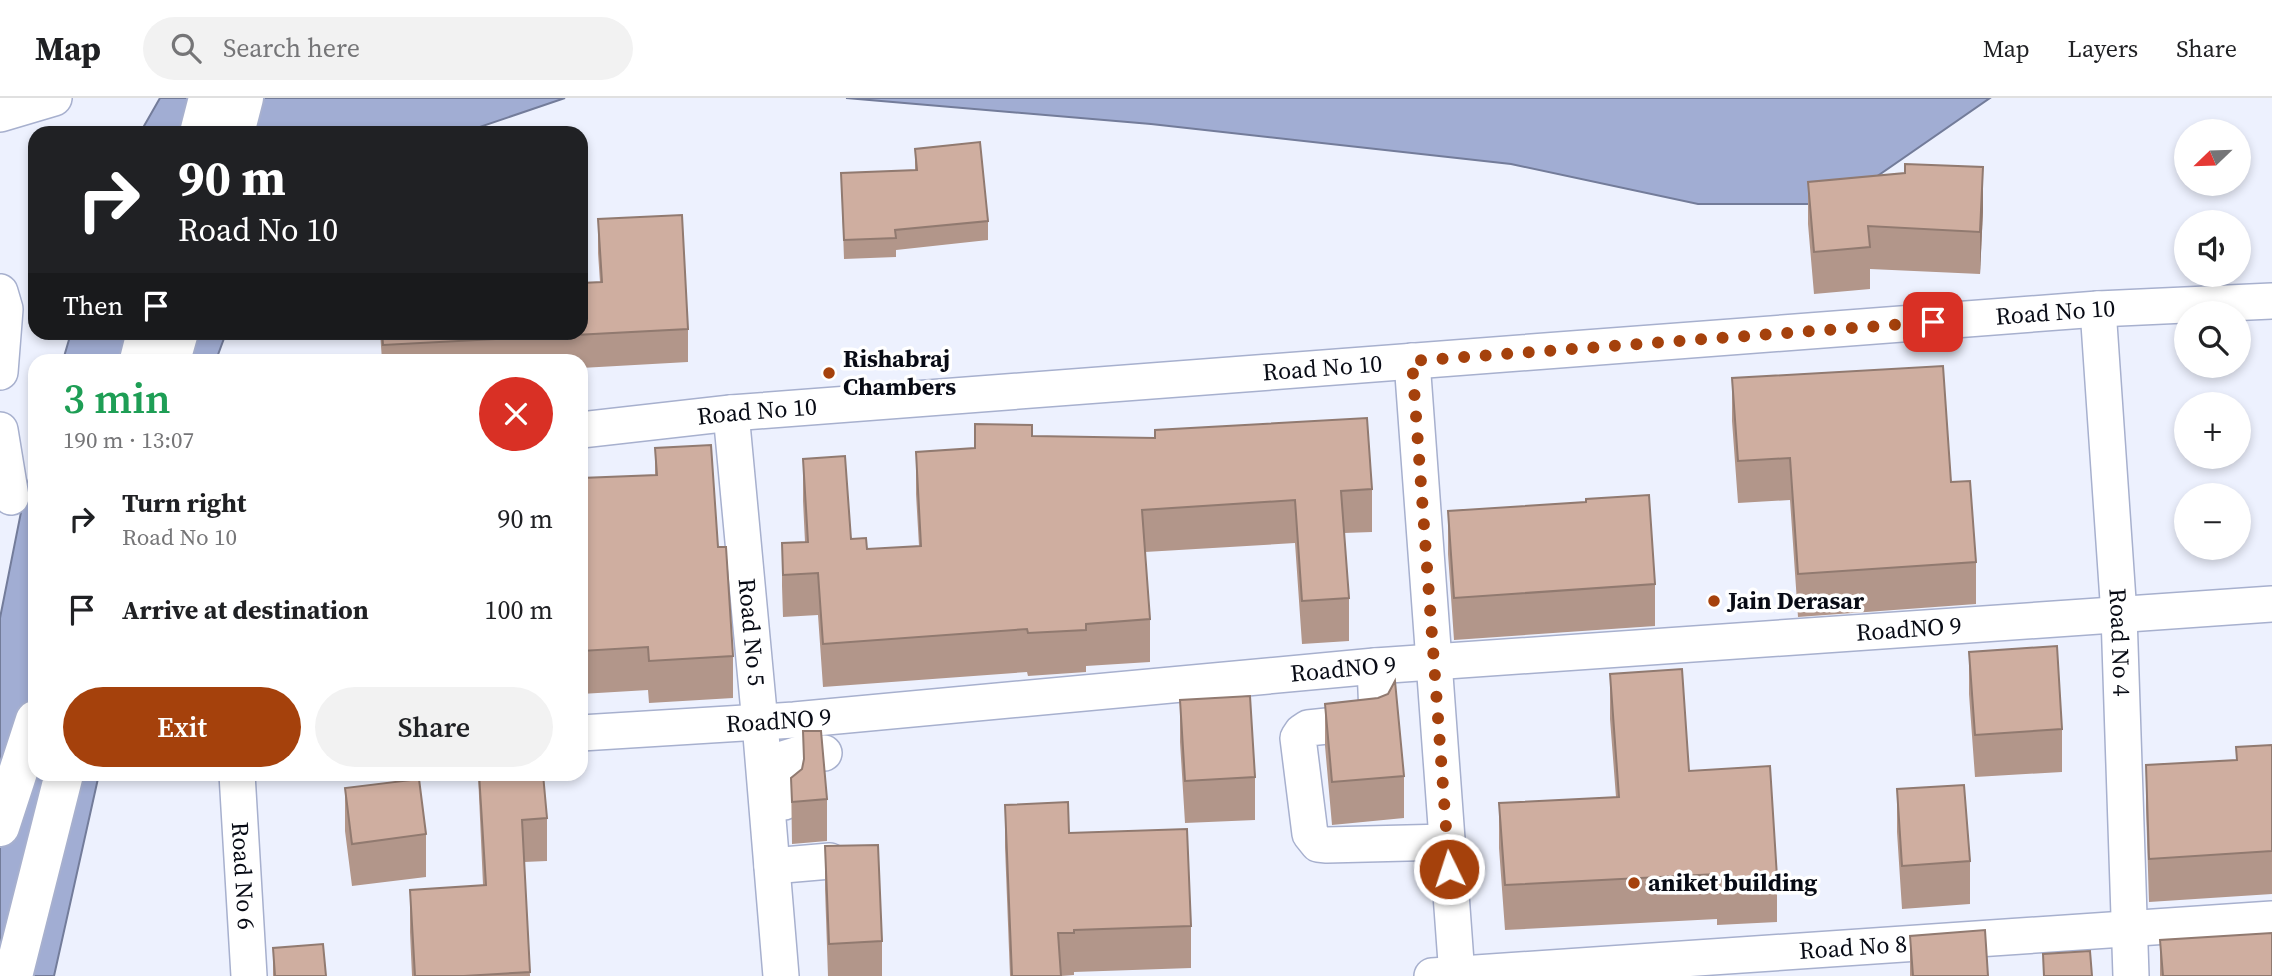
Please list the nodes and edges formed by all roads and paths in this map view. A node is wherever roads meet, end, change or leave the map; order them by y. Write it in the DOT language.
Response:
graph roads {
  1 [pos="54,98"];
  2 [pos="208,98"];
  3 [pos="244,98"];
  4 [pos="0,114"];
  5 [pos="201,126"];
  6 [pos="237,126"];
  7 [pos="0,292"];
  8 [pos="2272,301"];
  9 [pos="2098,309"];
  10 [pos="1412,361"];
  11 [pos="0,372"];
  12 [pos="731,413"];
  13 [pos="588,429"];
  14 [pos="0,430"];
  15 [pos="17,497"];
  16 [pos="2272,604"];
  17 [pos="2119,615"];
  18 [pos="1434,662"];
  19 [pos="1375,666"];
  20 [pos="807,719"];
  21 [pos="760,723"];
  22 [pos="588,733"];
  23 [pos="28,741"];
  24 [pos="62,781"];
  25 [pos="237,781"];
  26 [pos="775,798"];
  27 [pos="0,827"];
  28 [pos="1447,842"];
  29 [pos="780,850"];
  30 [pos="830,861"];
  31 [pos="2272,919"];
  32 [pos="2128,929"];
  33 [pos="1449,975"];
  34 [pos="13,976"];
  35 [pos="249,976"];
  36 [pos="781,976"];
  37 [pos="2131,976"];
  1 -- 4 [label="street"];
  2 -- 5 [label="main road"];
  3 -- 6 [label="main road"];
  7 -- 11 [label="street"];
  8 -- 9 [label="street, Road No 10"];
  9 -- 10 [label="street, Road No 10"];
  9 -- 17 [label="street, Road No 4"];
  10 -- 12 [label="street, Road No 10"];
  10 -- 18 [label="street"];
  12 -- 13 [label="street, Road No 10"];
  12 -- 21 [label="street, Road No 5"];
  14 -- 15 [label="street"];
  16 -- 17 [label="street, RoadNO 9"];
  17 -- 18 [label="street, RoadNO 9"];
  17 -- 32 [label="street, Road No 4"];
  18 -- 19 [label="street, RoadNO 9"];
  18 -- 28 [label="street"];
  19 -- 20 [label="street, RoadNO 9"];
  19 -- 28 [label="street"];
  20 -- 21 [label="street, RoadNO 9"];
  20 -- 26 [label="street"];
  21 -- 22 [label="street, RoadNO 9"];
  21 -- 26 [label="street, Road No 5"];
  23 -- 27 [label="main road"];
  24 -- 34 [label="main road"];
  25 -- 35 [label="street, Road No 6"];
  26 -- 29 [label="street, Road No 5"];
  28 -- 33 [label="street"];
  29 -- 30 [label="street"];
  29 -- 36 [label="street, Road No 5"];
  31 -- 32 [label="street, Road No 8"];
  32 -- 33 [label="street, Road No 8"];
  32 -- 37 [label="street, Road No 4"];
}
